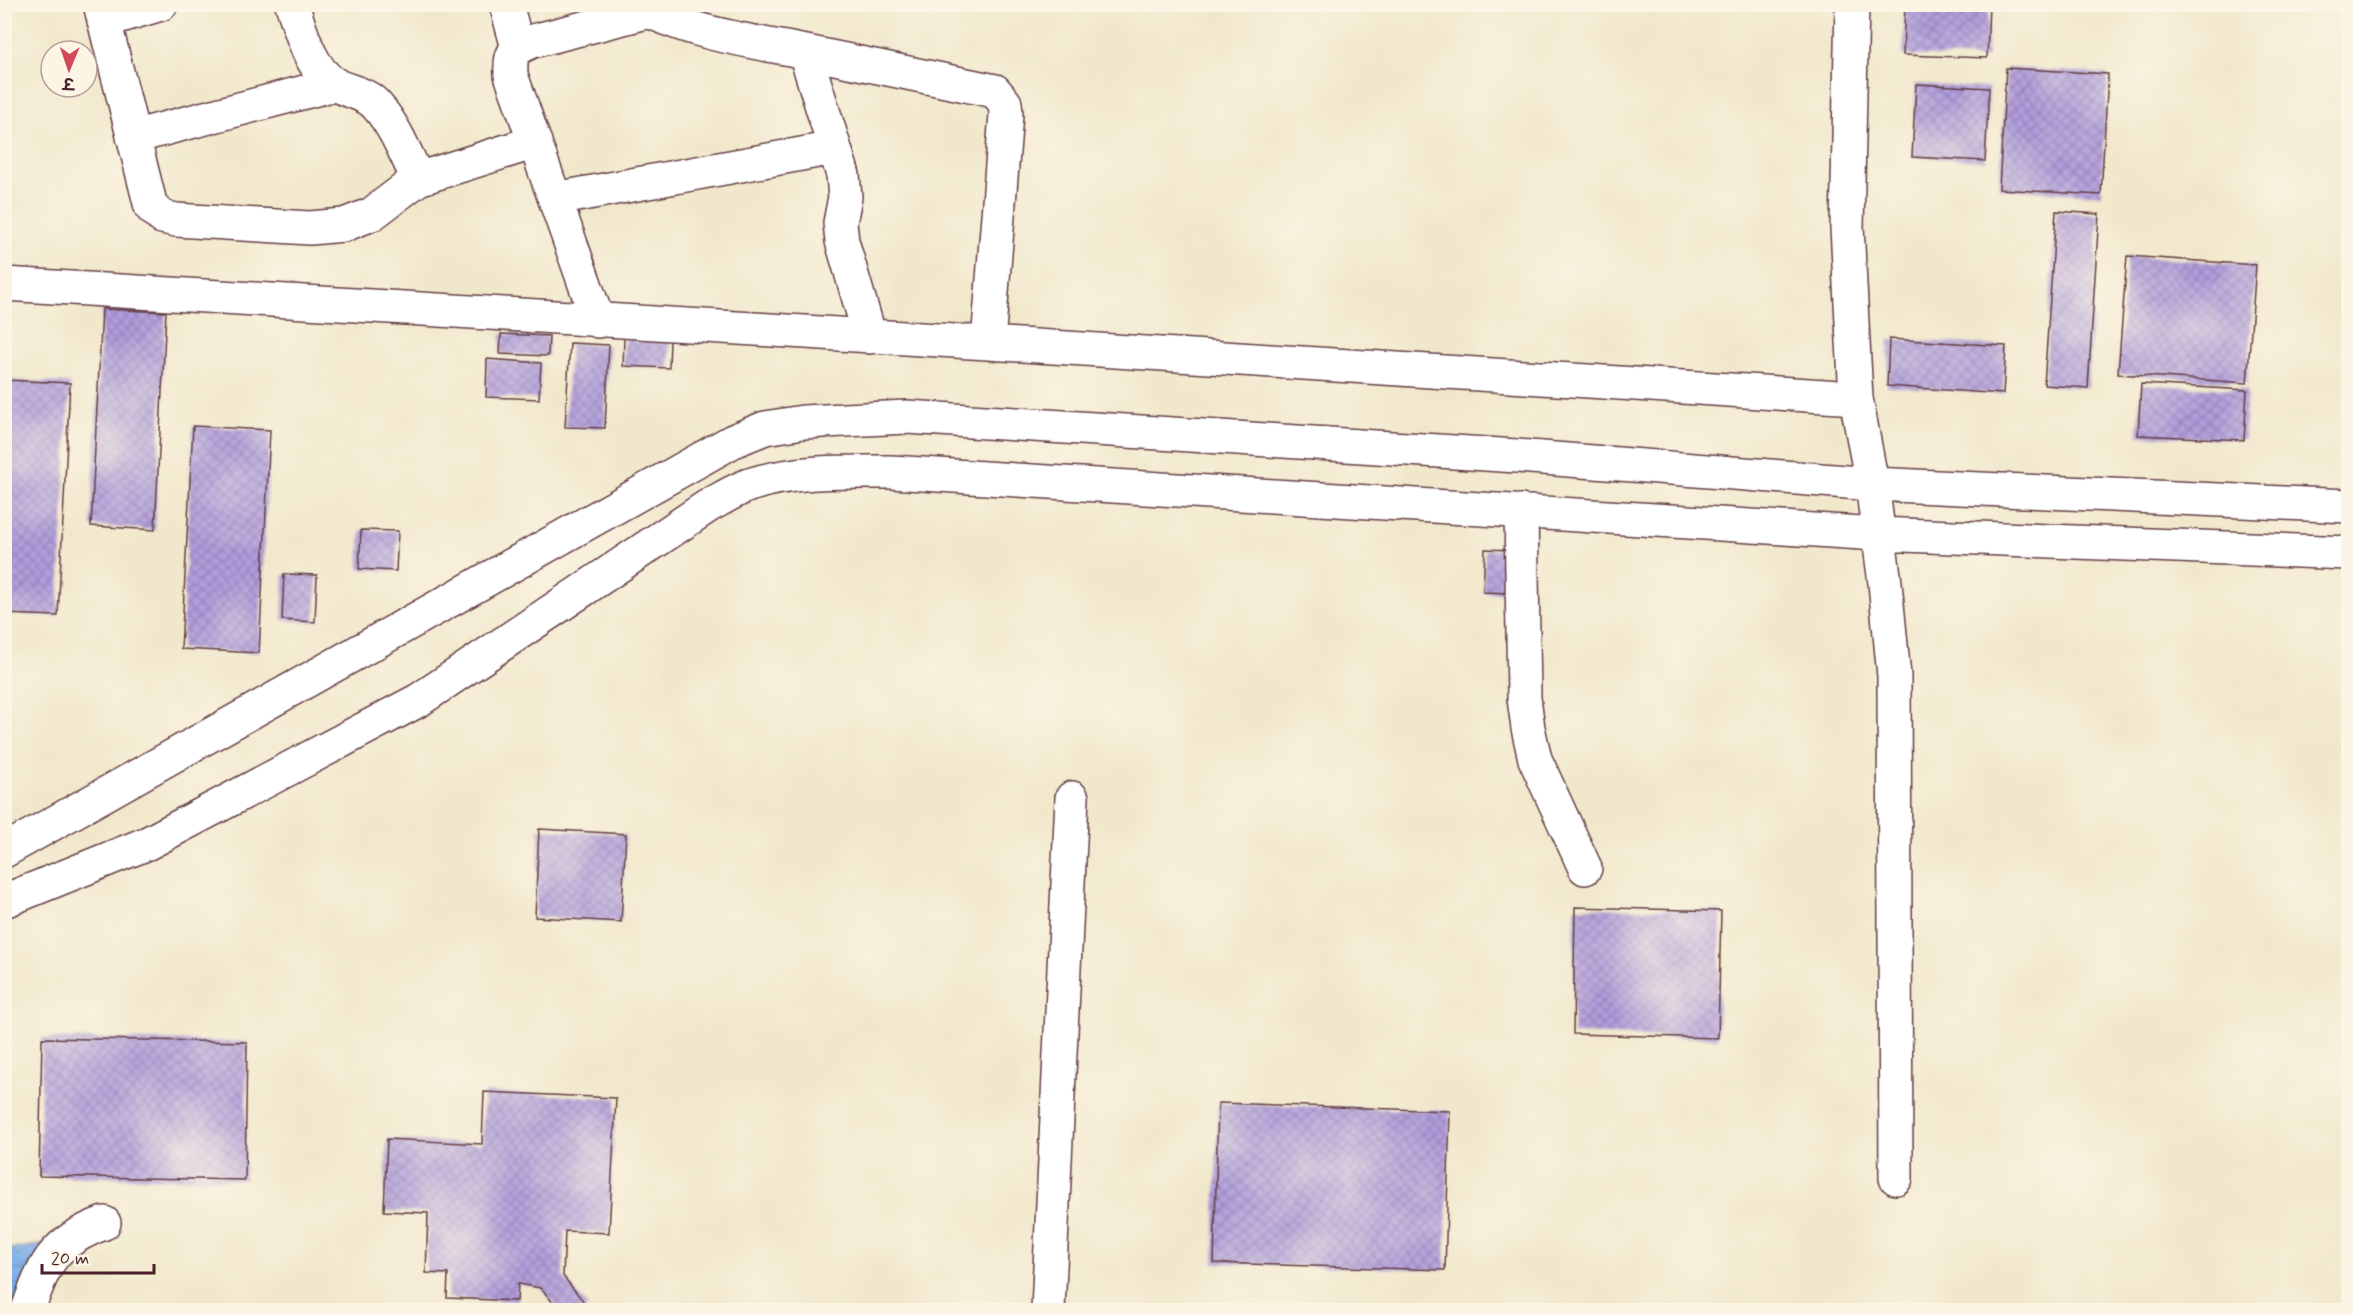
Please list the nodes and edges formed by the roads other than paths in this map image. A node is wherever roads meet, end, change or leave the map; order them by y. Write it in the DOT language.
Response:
graph roads {
  1 [pos="161,4"];
  2 [pos="292,4"];
  3 [pos="506,4"];
  4 [pos="1852,4"];
  5 [pos="655,7"];
  6 [pos="102,13"];
  7 [pos="518,48"];
  8 [pos="805,52"];
  9 [pos="334,84"];
  10 [pos="133,137"];
  11 [pos="535,142"];
  12 [pos="834,148"];
  13 [pos="418,179"];
  14 [pos="555,199"];
  15 [pos="4,284"];
  16 [pos="598,321"];
  17 [pos="870,337"];
  18 [pos="988,343"];
  19 [pos="1856,399"];
  20 [pos="1872,484"];
  21 [pos="2349,506"];
  22 [pos="1521,512"];
  23 [pos="1878,534"];
  24 [pos="2349,553"];
  25 [pos="1072,798"];
  26 [pos="4,851"];
  27 [pos="1585,868"];
  28 [pos="4,901"];
  29 [pos="1896,1178"];
  30 [pos="104,1223"];
  31 [pos="28,1311"];
  32 [pos="1048,1311"];
  1 -- 6 [label="street"];
  2 -- 9 [label="street"];
  3 -- 7 [label="street"];
  4 -- 19 [label="street"];
  5 -- 7 [label="street"];
  5 -- 8 [label="street"];
  6 -- 10 [label="street"];
  7 -- 11 [label="street"];
  8 -- 12 [label="street"];
  8 -- 18 [label="street"];
  9 -- 10 [label="street"];
  9 -- 13 [label="street"];
  10 -- 13 [label="street"];
  11 -- 13 [label="street"];
  11 -- 14 [label="street"];
  12 -- 14 [label="street"];
  12 -- 17 [label="street"];
  14 -- 16 [label="street"];
  15 -- 16 [label="street"];
  16 -- 17 [label="street"];
  17 -- 18 [label="street"];
  18 -- 19 [label="street"];
  19 -- 20 [label="street"];
  20 -- 21 [label="street"];
  20 -- 23 [label="street"];
  20 -- 26 [label="street"];
  22 -- 23 [label="street"];
  22 -- 27 [label="street"];
  22 -- 28 [label="street"];
  23 -- 24 [label="street"];
  23 -- 29 [label="street"];
  25 -- 32 [label="street"];
  30 -- 31 [label="street"];
}
